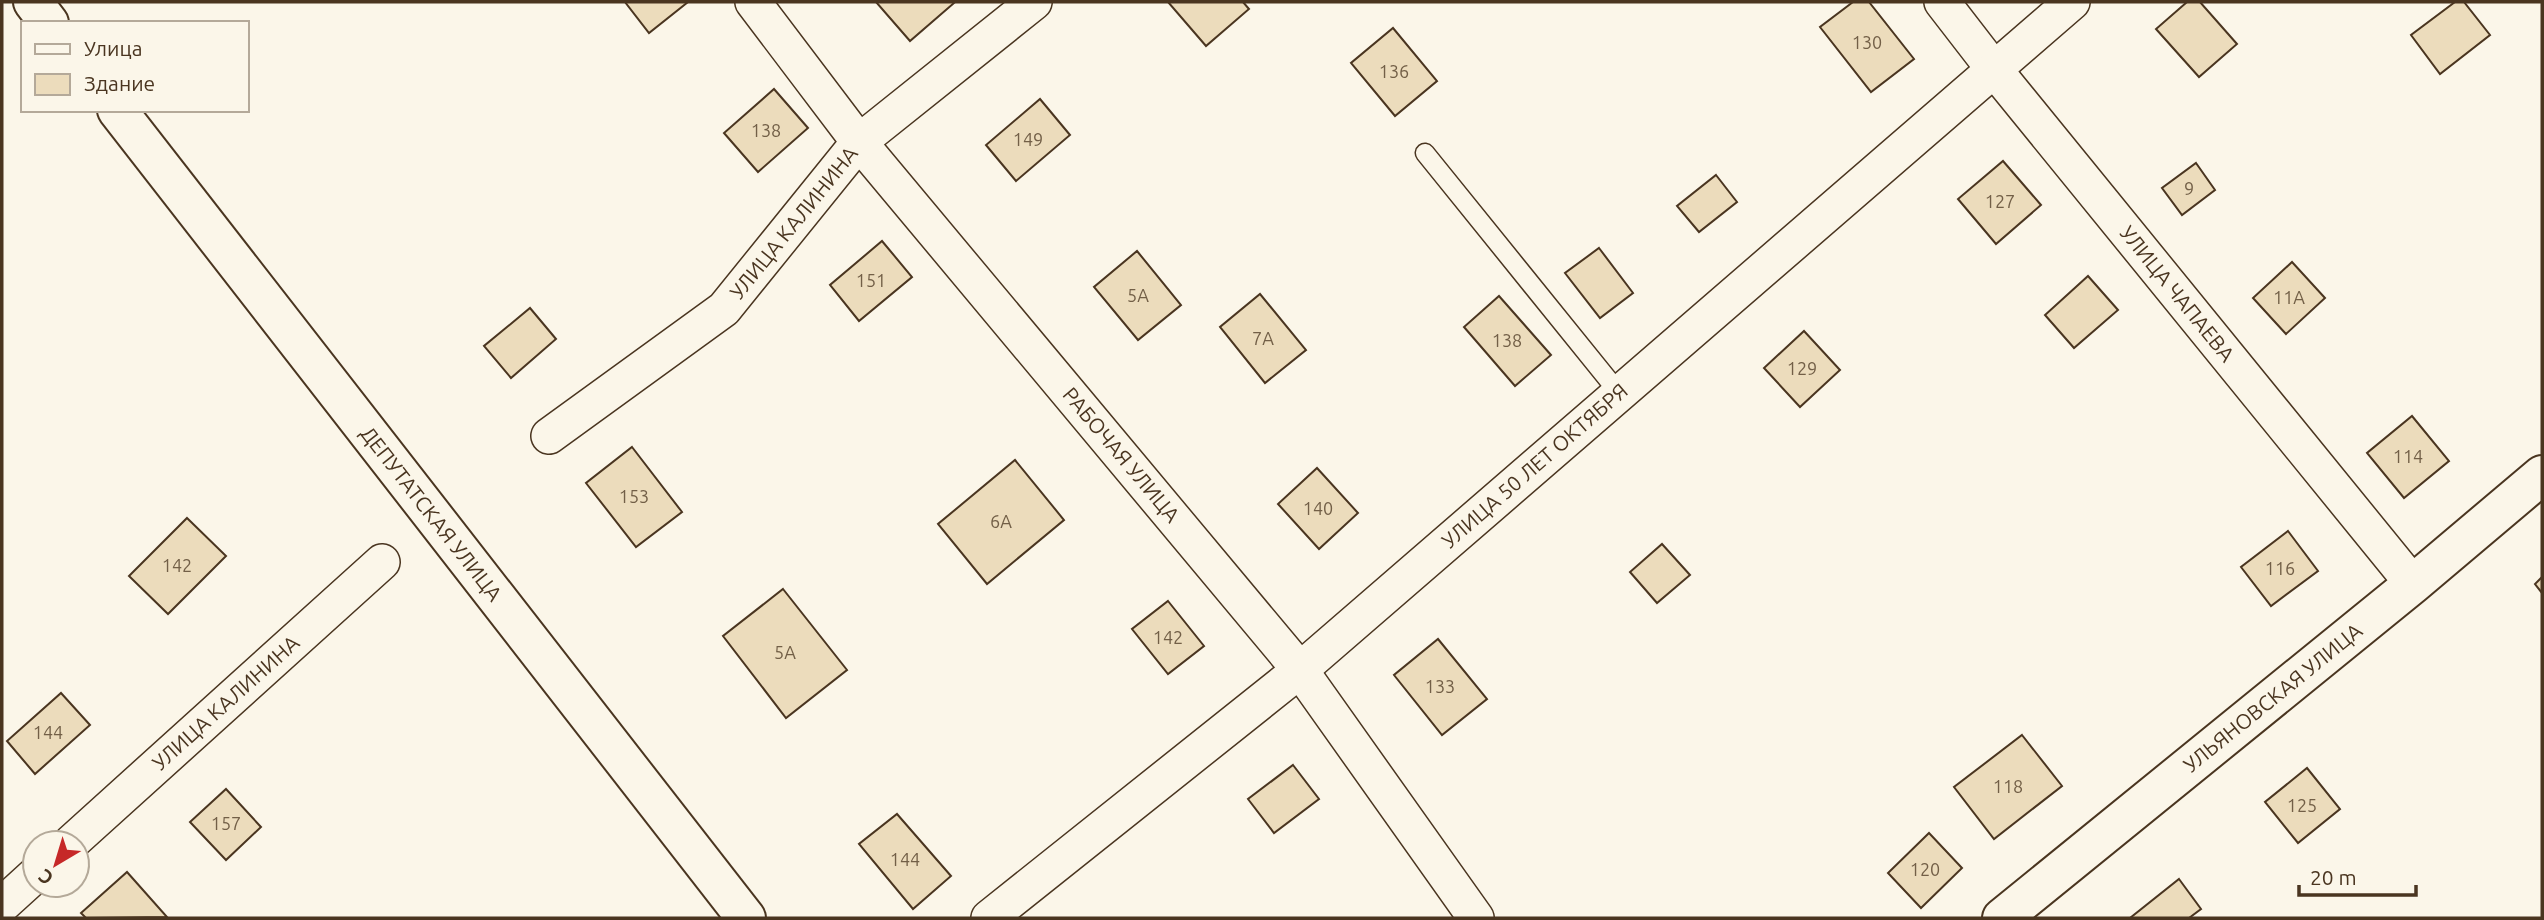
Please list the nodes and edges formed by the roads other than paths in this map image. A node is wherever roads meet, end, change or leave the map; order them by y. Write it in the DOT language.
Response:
graph roads {
  1 [pos="33,2"];
  2 [pos="753,2"];
  3 [pos="1034,2"];
  4 [pos="1942,2"];
  5 [pos="2072,2"];
  6 [pos="47,21"];
  7 [pos="1993,68"];
  8 [pos="119,112"];
  9 [pos="859,142"];
  10 [pos="1424,153"];
  11 [pos="1619,393"];
  12 [pos="549,436"];
  13 [pos="2542,475"];
  14 [pos="382,562"];
  15 [pos="2413,584"];
  16 [pos="1300,670"];
  17 [pos="86,829"];
  18 [pos="21,888"];
  19 [pos="2,905"];
  20 [pos="746,918"];
  21 [pos="989,918"];
  22 [pos="1476,918"];
  23 [pos="2002,918"];
  1 -- 6 [label="main road"];
  2 -- 9 [label="street, РАБОЧАЯ УЛИЦА"];
  3 -- 9 [label="street, УЛИЦА КАЛИНИНА"];
  4 -- 7 [label="street, УЛИЦА ЧАПАЕВА"];
  5 -- 7 [label="street, УЛИЦА 50 ЛЕТ ОКТЯБРЯ"];
  7 -- 11 [label="street, УЛИЦА 50 ЛЕТ ОКТЯБРЯ"];
  7 -- 15 [label="street, УЛИЦА ЧАПАЕВА"];
  8 -- 20 [label="main road, ДЕПУТАТСКАЯ УЛИЦА"];
  9 -- 12 [label="street, УЛИЦА КАЛИНИНА"];
  9 -- 16 [label="street, РАБОЧАЯ УЛИЦА"];
  10 -- 11 [label="lane"];
  11 -- 16 [label="street, УЛИЦА 50 ЛЕТ ОКТЯБРЯ"];
  13 -- 15 [label="main road, УЛЬЯНОВСКАЯ УЛИЦА"];
  14 -- 17 [label="street, УЛИЦА КАЛИНИНА"];
  15 -- 23 [label="main road, УЛЬЯНОВСКАЯ УЛИЦА"];
  16 -- 21 [label="street, УЛИЦА 50 ЛЕТ ОКТЯБРЯ"];
  16 -- 22 [label="street, РАБОЧАЯ УЛИЦА"];
  18 -- 19 [label="street"];
}
